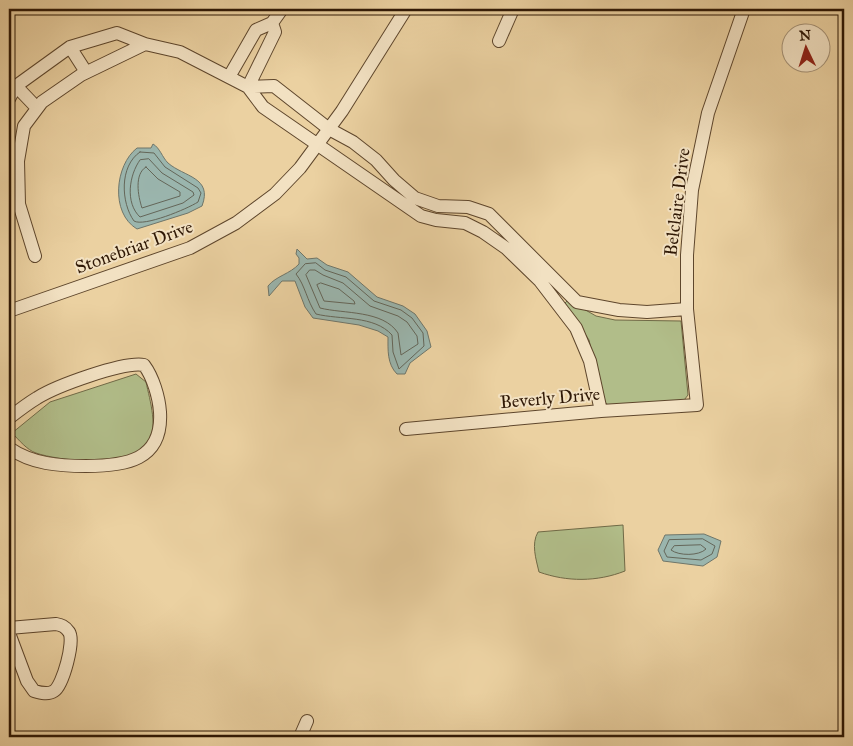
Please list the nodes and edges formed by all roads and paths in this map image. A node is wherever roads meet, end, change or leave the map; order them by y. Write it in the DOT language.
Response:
graph roads {
  1 [pos="282,9"];
  2 [pos="406,9"];
  3 [pos="514,9"];
  4 [pos="744,9"];
  5 [pos="272,23"];
  6 [pos="499,41"];
  7 [pos="145,44"];
  8 [pos="70,47"];
  9 [pos="86,72"];
  10 [pos="229,77"];
  11 [pos="16,86"];
  12 [pos="248,87"];
  13 [pos="9,99"];
  14 [pos="37,108"];
  15 [pos="329,128"];
  16 [pos="316,145"];
  17 [pos="9,194"];
  18 [pos="20,204"];
  19 [pos="35,256"];
  20 [pos="686,309"];
  21 [pos="9,311"];
  22 [pos="698,405"];
  23 [pos="601,411"];
  24 [pos="9,418"];
  25 [pos="406,429"];
  26 [pos="9,448"];
  27 [pos="9,628"];
  28 [pos="9,633"];
  29 [pos="307,721"];
  30 [pos="300,737"];
  1 -- 5 [label="street"];
  2 -- 15 [label="street, Stonebriar Drive"];
  3 -- 6 [label="street"];
  4 -- 20 [label="street, Belclaire Drive"];
  5 -- 10 [label="street"];
  5 -- 12 [label="street"];
  7 -- 8 [label="street"];
  7 -- 9 [label="street"];
  7 -- 10 [label="street"];
  8 -- 9 [label="street"];
  8 -- 11 [label="street"];
  9 -- 14 [label="street"];
  10 -- 12 [label="street"];
  11 -- 13 [label="street"];
  11 -- 14 [label="street"];
  12 -- 15 [label="street"];
  12 -- 16 [label="street"];
  14 -- 18 [label="street"];
  15 -- 16 [label="street, Stonebriar Drive"];
  15 -- 20 [label="street"];
  16 -- 21 [label="street, Stonebriar Drive"];
  16 -- 23 [label="street"];
  17 -- 18 [label="street"];
  18 -- 19 [label="street"];
  20 -- 22 [label="street, Belclaire Drive"];
  22 -- 23 [label="street, Beverly Drive"];
  23 -- 25 [label="street, Beverly Drive"];
  24 -- 26 [label="street"];
  27 -- 28 [label="street"];
  29 -- 30 [label="street"];
}
